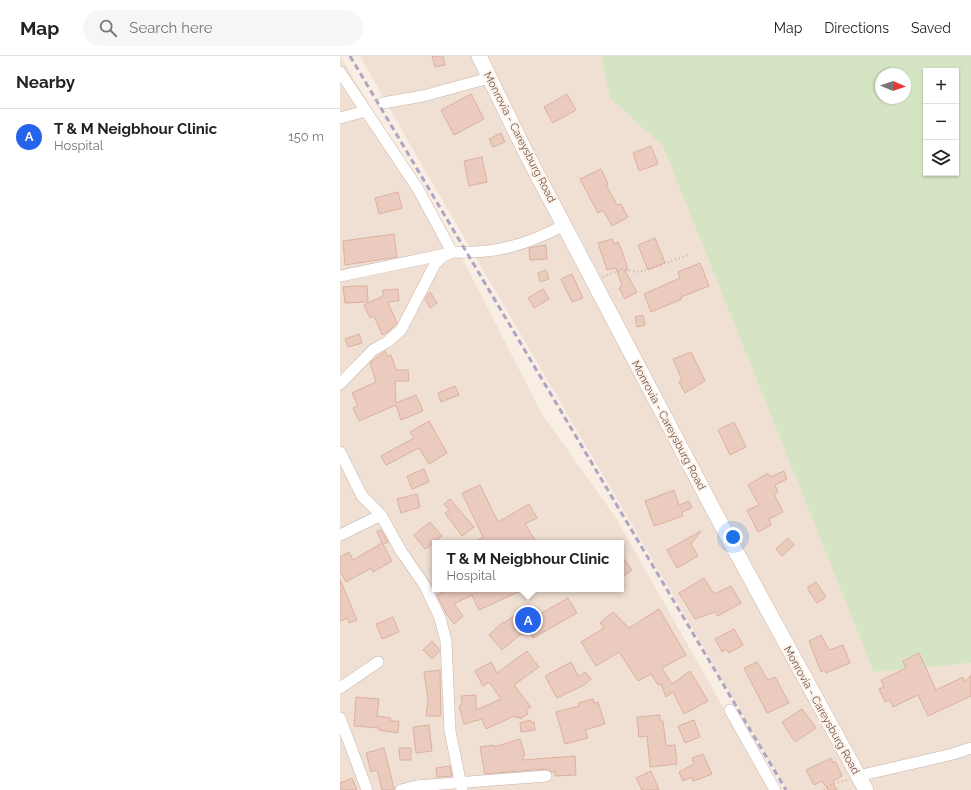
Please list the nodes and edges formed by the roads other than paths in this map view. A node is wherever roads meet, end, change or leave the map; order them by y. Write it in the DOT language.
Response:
graph roads {
  1 [pos="479,56"];
  2 [pos="340,72"];
  3 [pos="489,78"];
  4 [pos="383,103"];
  5 [pos="366,111"];
  6 [pos="340,118"];
  7 [pos="564,224"];
  8 [pos="452,252"];
  9 [pos="340,276"];
  10 [pos="340,384"];
  11 [pos="340,452"];
  12 [pos="381,515"];
  13 [pos="340,535"];
  14 [pos="378,662"];
  15 [pos="340,688"];
  16 [pos="730,710"];
  17 [pos="340,718"];
  18 [pos="971,748"];
  19 [pos="546,776"];
  20 [pos="858,776"];
  21 [pos="460,787"];
  22 [pos="367,790"];
  23 [pos="401,790"];
  24 [pos="775,790"];
  25 [pos="866,790"];
  1 -- 3 [label="main road, Monrovia - Careysburg Road"];
  2 -- 5 [label="street"];
  3 -- 4 [label="street"];
  3 -- 7 [label="main road, Monrovia - Careysburg Road"];
  5 -- 6 [label="street"];
  5 -- 8 [label="street"];
  7 -- 8 [label="street"];
  7 -- 20 [label="main road, Monrovia - Careysburg Road"];
  8 -- 9 [label="street"];
  8 -- 10 [label="street"];
  11 -- 12 [label="street"];
  12 -- 13 [label="street"];
  12 -- 21 [label="street"];
  14 -- 15 [label="street"];
  16 -- 24 [label="street"];
  17 -- 22 [label="street"];
  18 -- 20 [label="street"];
  19 -- 21 [label="street"];
  20 -- 25 [label="main road, Monrovia - Careysburg Road"];
  21 -- 23 [label="street"];
}
